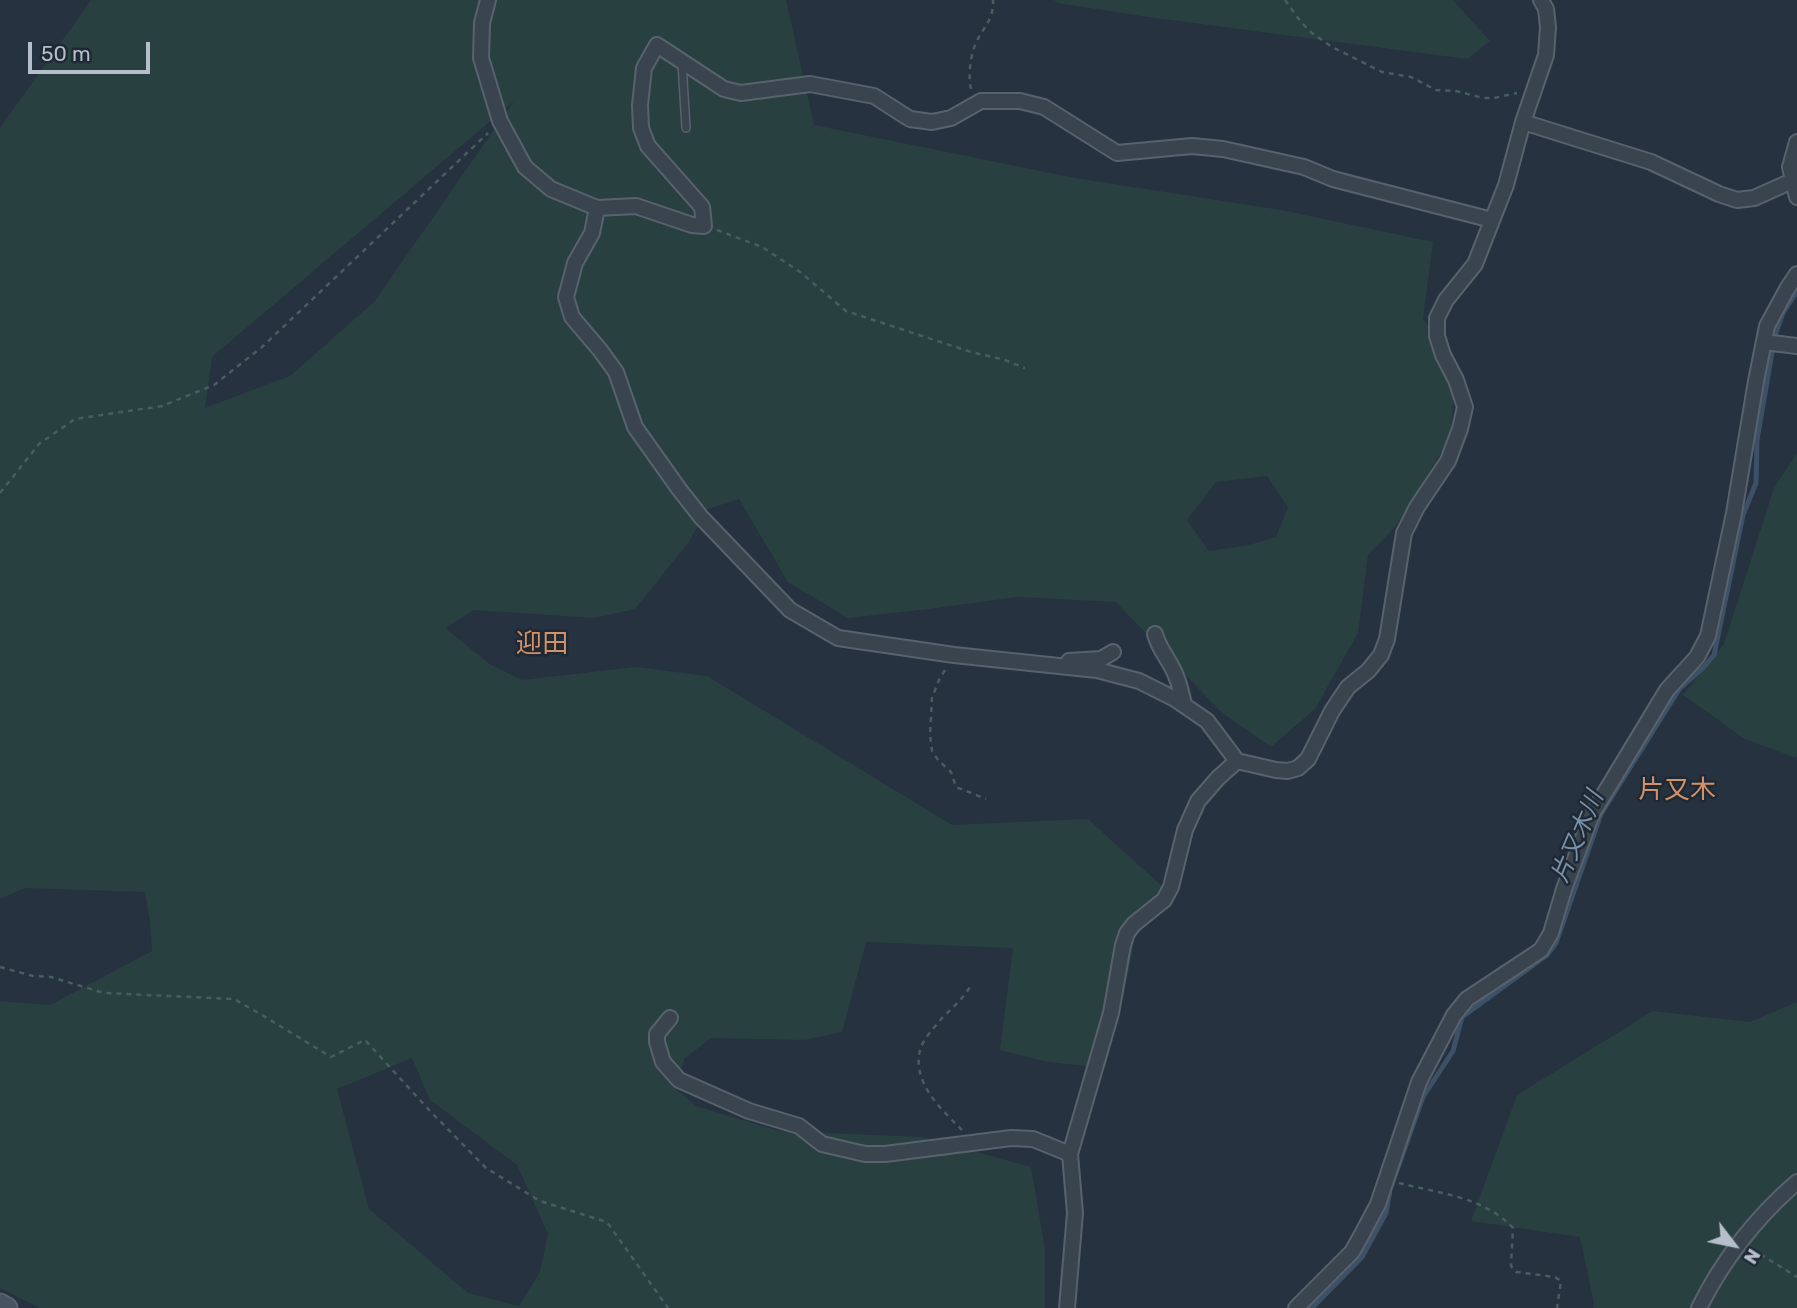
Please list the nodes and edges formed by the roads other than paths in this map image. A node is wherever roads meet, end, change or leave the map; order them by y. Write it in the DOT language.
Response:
graph roads {
  1 [pos="488,0"];
  2 [pos="1541,0"];
  3 [pos="682,62"];
  4 [pos="1523,122"];
  5 [pos="686,128"];
  6 [pos="1797,142"];
  7 [pos="1794,158"];
  8 [pos="1792,181"];
  9 [pos="1797,197"];
  10 [pos="597,208"];
  11 [pos="1492,220"];
  12 [pos="1797,274"];
  13 [pos="1778,344"];
  14 [pos="1154,634"];
  15 [pos="1113,652"];
  16 [pos="1054,666"];
  17 [pos="1184,705"];
  18 [pos="1237,761"];
  19 [pos="670,1018"];
  20 [pos="1070,1154"];
  21 [pos="1797,1182"];
  22 [pos="0,1304"];
  23 [pos="7,1308"];
  24 [pos="1068,1308"];
  25 [pos="1296,1308"];
  26 [pos="1699,1308"];
  1 -- 10 [label="street"];
  2 -- 4 [label="street"];
  3 -- 5 [label="lane"];
  3 -- 10 [label="street"];
  3 -- 11 [label="street"];
  4 -- 8 [label="street"];
  4 -- 11 [label="street"];
  6 -- 7 [label="street"];
  7 -- 8 [label="street"];
  8 -- 9 [label="street"];
  10 -- 16 [label="street"];
  11 -- 18 [label="street"];
  12 -- 13 [label="street"];
  13 -- 25 [label="street"];
  14 -- 17 [label="street"];
  15 -- 16 [label="street"];
  16 -- 17 [label="street"];
  17 -- 18 [label="street"];
  18 -- 20 [label="street"];
  19 -- 20 [label="street"];
  20 -- 24 [label="street"];
  21 -- 26 [label="street"];
  22 -- 23 [label="street"];
}
